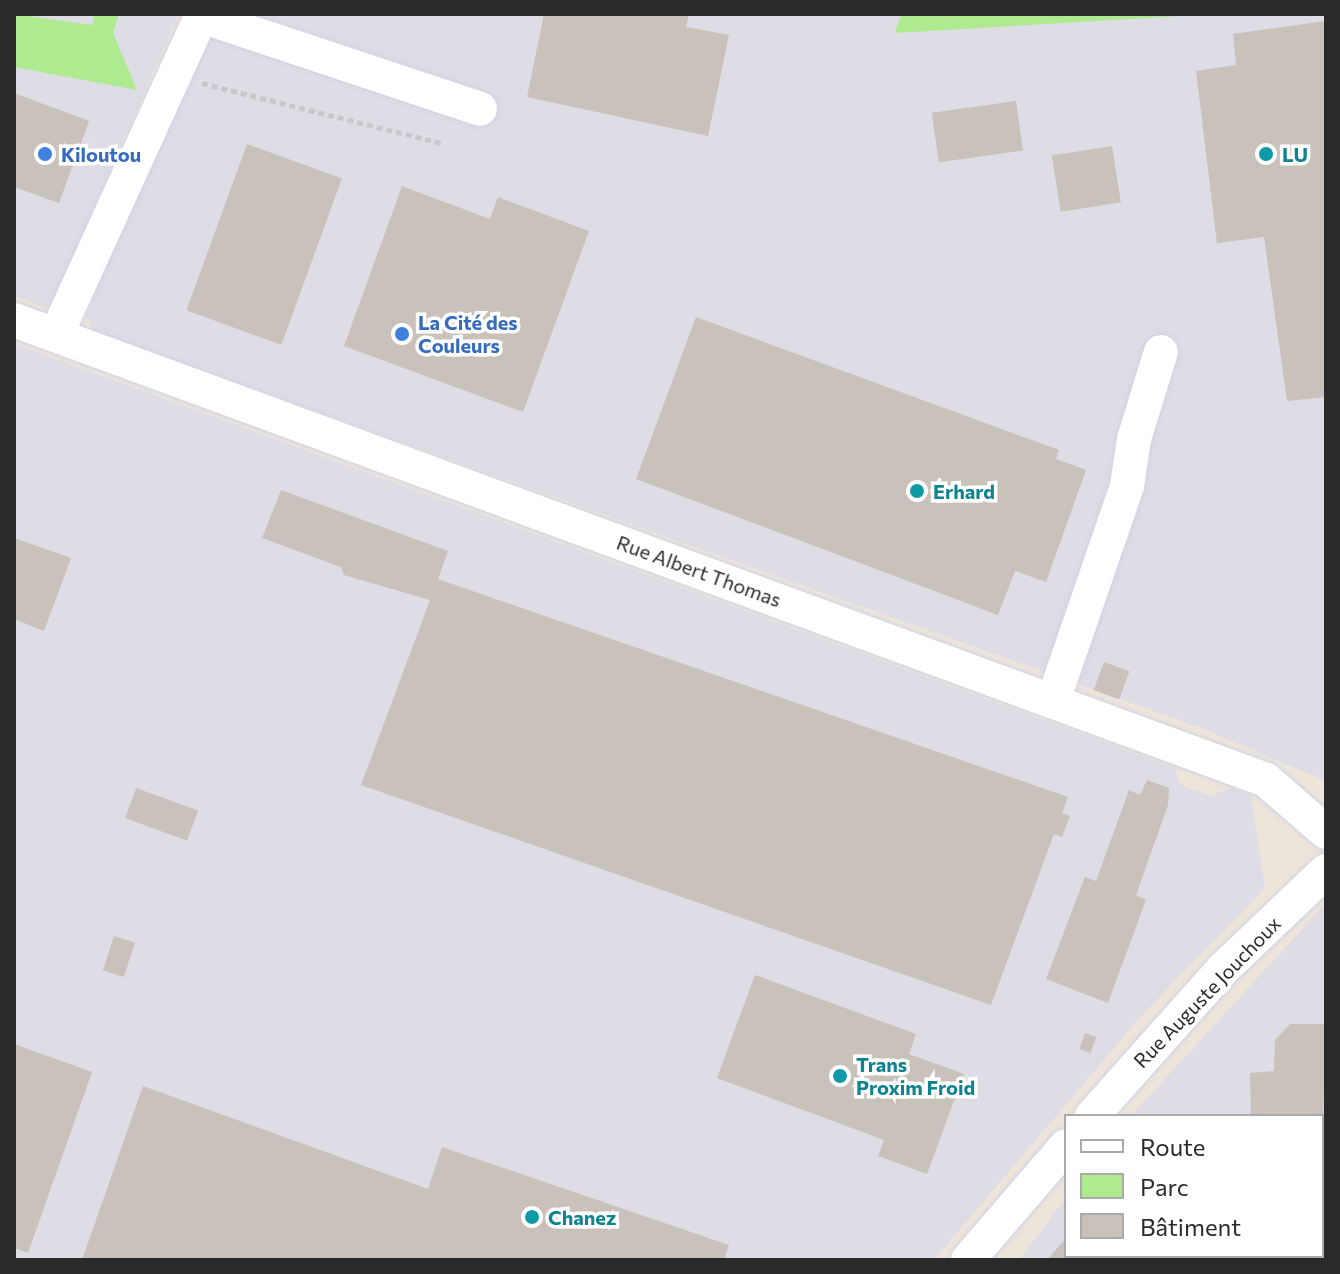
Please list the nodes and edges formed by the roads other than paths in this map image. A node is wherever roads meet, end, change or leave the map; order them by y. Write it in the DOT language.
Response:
graph roads {
  1 [pos="201,15"];
  2 [pos="480,109"];
  3 [pos="14,320"];
  4 [pos="56,335"];
  5 [pos="1161,352"];
  6 [pos="1053,701"];
  7 [pos="1326,832"];
  8 [pos="1326,871"];
  9 [pos="1094,1114"];
  10 [pos="1064,1148"];
  11 [pos="968,1260"];
  1 -- 2 [label="street"];
  1 -- 4 [label="street"];
  3 -- 4 [label="street, Rue Albert Thomas"];
  4 -- 6 [label="street, Rue Albert Thomas"];
  5 -- 6 [label="street"];
  6 -- 7 [label="street, Rue Albert Thomas"];
  8 -- 9 [label="street, Rue Auguste Jouchoux"];
  10 -- 11 [label="street"];
}
